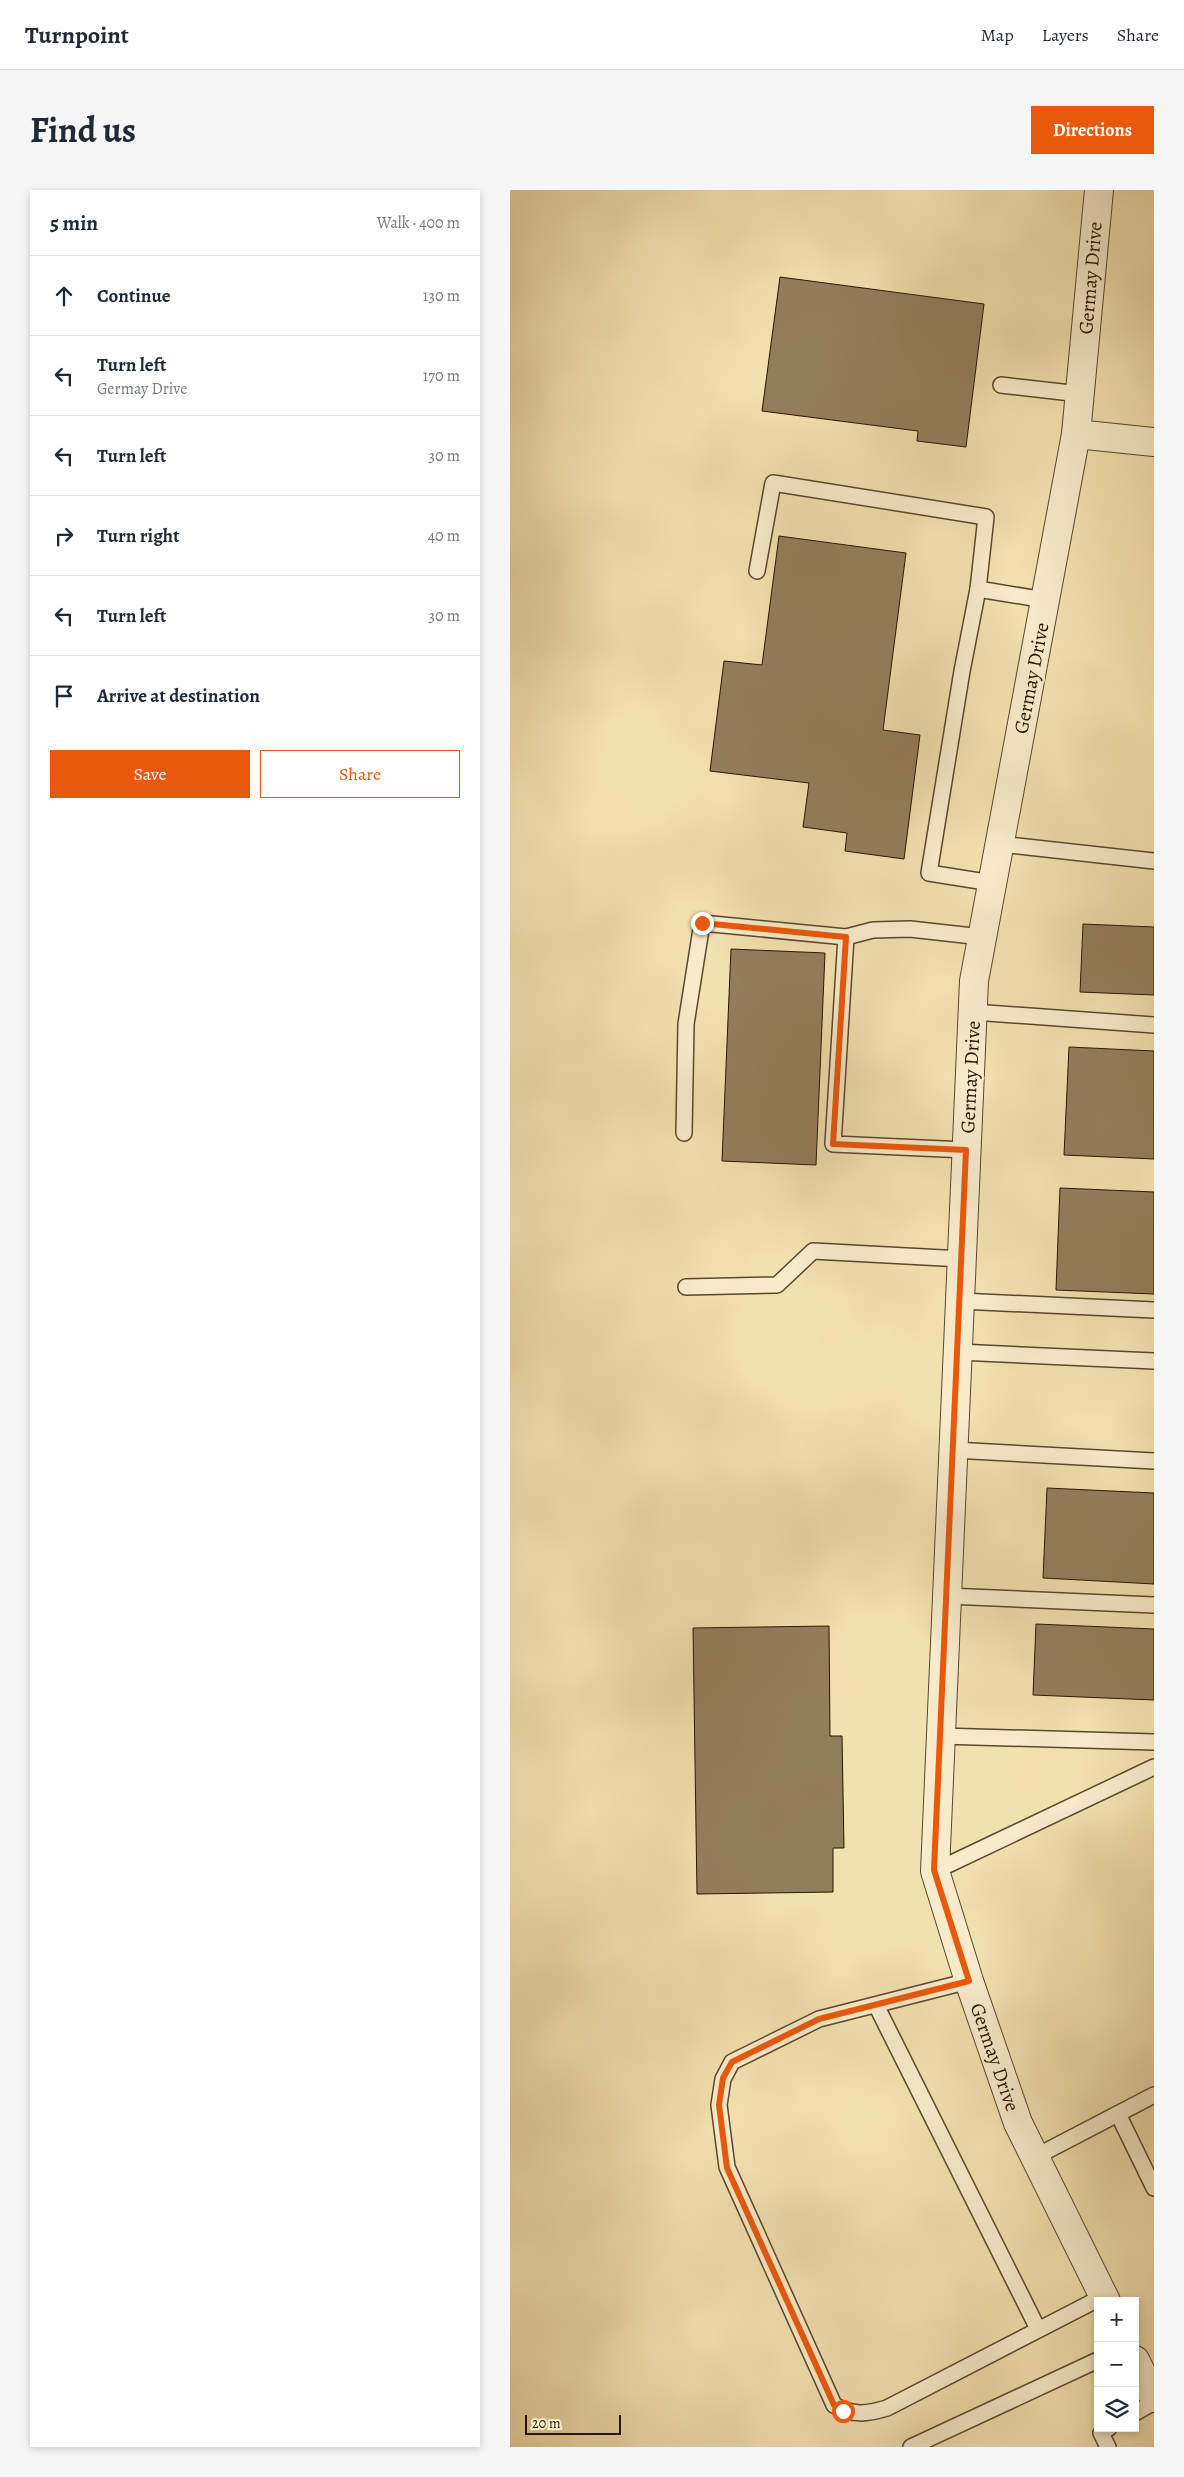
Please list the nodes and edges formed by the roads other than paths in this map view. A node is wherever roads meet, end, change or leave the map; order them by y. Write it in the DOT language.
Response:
graph roads {
  1 [pos="1098,190"];
  2 [pos="1001,385"];
  3 [pos="1080,394"];
  4 [pos="1076,434"];
  5 [pos="1154,442"];
  6 [pos="757,571"];
  7 [pos="978,589"];
  8 [pos="1045,600"];
  9 [pos="1000,844"];
  10 [pos="1154,861"];
  11 [pos="992,883"];
  12 [pos="846,937"];
  13 [pos="982,937"];
  14 [pos="972,1012"];
  15 [pos="1154,1025"];
  16 [pos="684,1133"];
  17 [pos="966,1150"];
  18 [pos="962,1259"];
  19 [pos="686,1287"];
  20 [pos="960,1301"];
  21 [pos="1154,1310"];
  22 [pos="958,1352"];
  23 [pos="1154,1361"];
  24 [pos="953,1450"];
  25 [pos="1154,1461"];
  26 [pos="947,1596"];
  27 [pos="1154,1605"];
  28 [pos="941,1736"];
  29 [pos="1154,1742"];
  30 [pos="1154,1767"];
  31 [pos="934,1870"];
  32 [pos="969,1981"];
  33 [pos="876,2005"];
  34 [pos="1154,2095"];
  35 [pos="1118,2114"];
  36 [pos="1036,2157"];
  37 [pos="1154,2188"];
  38 [pos="1105,2297"];
  39 [pos="1094,2303"];
  40 [pos="1038,2329"];
  41 [pos="1094,2362"];
  42 [pos="1139,2368"];
  43 [pos="1154,2398"];
  44 [pos="1154,2402"];
  45 [pos="1139,2411"];
  46 [pos="1103,2432"];
  47 [pos="911,2447"];
  48 [pos="1108,2447"];
  1 -- 3 [label="street, Germay Drive"];
  2 -- 3 [label="lane"];
  3 -- 4 [label="street, Germay Drive"];
  4 -- 5 [label="street"];
  4 -- 8 [label="street, Germay Drive"];
  6 -- 7 [label="lane"];
  7 -- 8 [label="lane"];
  7 -- 11 [label="lane"];
  8 -- 9 [label="street, Germay Drive"];
  9 -- 10 [label="lane"];
  9 -- 11 [label="street, Germay Drive"];
  11 -- 13 [label="street, Germay Drive"];
  12 -- 13 [label="lane"];
  12 -- 16 [label="lane"];
  12 -- 17 [label="lane"];
  13 -- 14 [label="street, Germay Drive"];
  14 -- 15 [label="lane"];
  14 -- 17 [label="street, Germay Drive"];
  17 -- 18 [label="street, Germay Drive"];
  18 -- 19 [label="lane"];
  18 -- 20 [label="street, Germay Drive"];
  20 -- 21 [label="lane"];
  20 -- 22 [label="street, Germay Drive"];
  22 -- 23 [label="lane"];
  22 -- 24 [label="street, Germay Drive"];
  24 -- 25 [label="lane"];
  24 -- 26 [label="street, Germay Drive"];
  26 -- 27 [label="lane"];
  26 -- 28 [label="street, Germay Drive"];
  28 -- 29 [label="lane"];
  28 -- 31 [label="street, Germay Drive"];
  30 -- 31 [label="lane"];
  31 -- 32 [label="street, Germay Drive"];
  32 -- 33 [label="lane"];
  32 -- 36 [label="street, Germay Drive"];
  33 -- 40 [label="lane"];
  33 -- 40 [label="lane"];
  34 -- 35 [label="lane"];
  35 -- 36 [label="lane"];
  35 -- 37 [label="lane"];
  36 -- 38 [label="street, Germay Drive"];
  39 -- 40 [label="lane"];
  41 -- 47 [label="lane"];
  42 -- 43 [label="street"];
  44 -- 45 [label="lane"];
  46 -- 48 [label="lane"];
}
